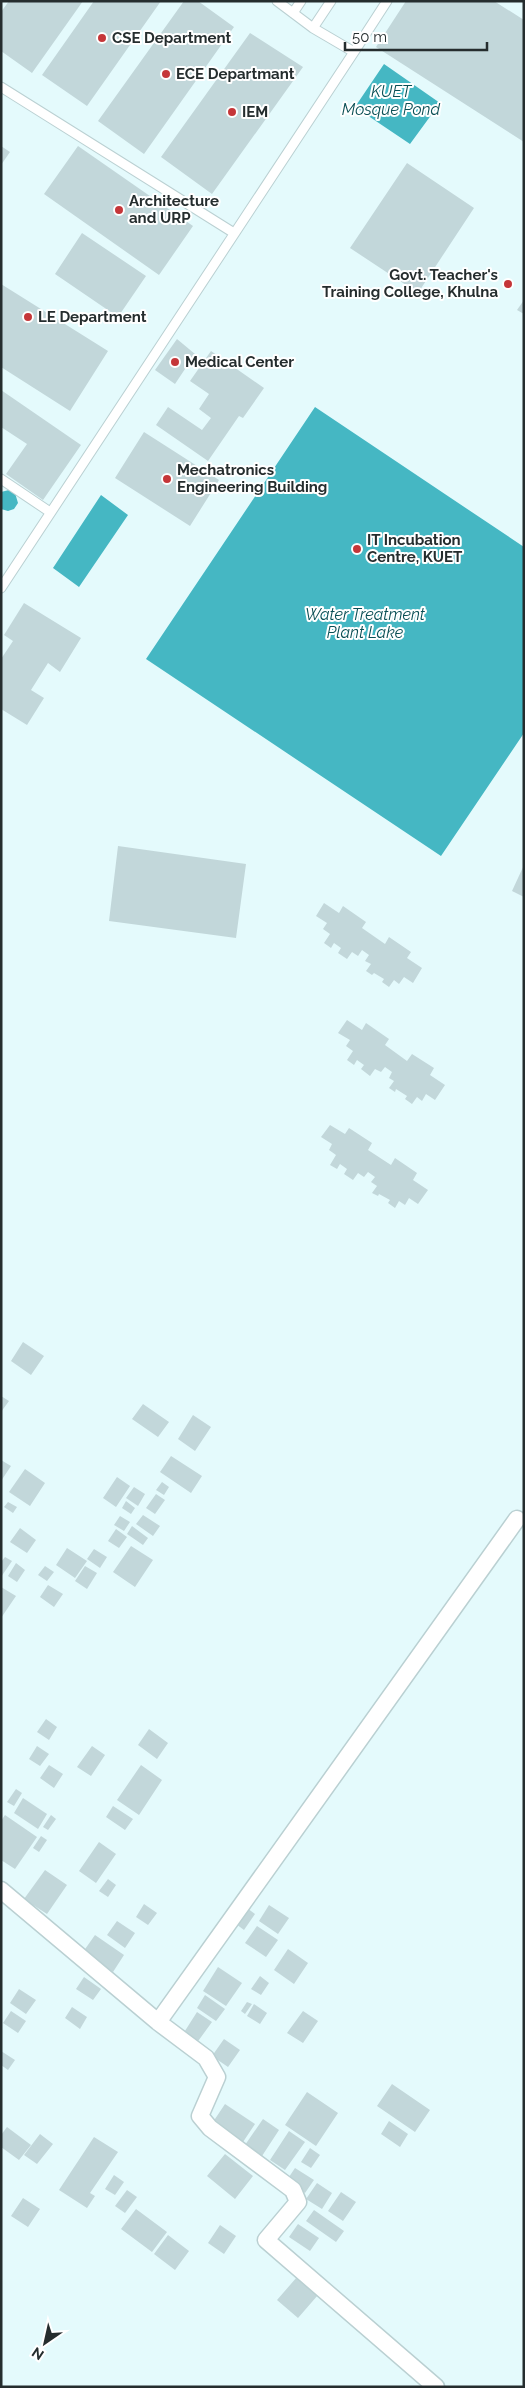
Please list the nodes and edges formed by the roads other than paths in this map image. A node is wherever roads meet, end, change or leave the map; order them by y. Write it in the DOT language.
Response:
graph roads {
  1 [pos="277,1"];
  2 [pos="301,1"];
  3 [pos="331,1"];
  4 [pos="387,1"];
  5 [pos="293,13"];
  6 [pos="313,28"];
  7 [pos="354,52"];
  8 [pos="1,86"];
  9 [pos="234,233"];
  10 [pos="1,479"];
  11 [pos="50,512"];
  12 [pos="1,588"];
  13 [pos="517,1519"];
  14 [pos="1,1890"];
  15 [pos="158,2022"];
  16 [pos="436,2387"];
  1 -- 5 [label="lane"];
  2 -- 5 [label="lane"];
  3 -- 6 [label="lane"];
  4 -- 7 [label="lane"];
  5 -- 6 [label="lane"];
  6 -- 7 [label="lane"];
  7 -- 9 [label="lane"];
  8 -- 9 [label="lane"];
  9 -- 11 [label="lane"];
  10 -- 11 [label="lane"];
  11 -- 12 [label="lane"];
  13 -- 15 [label="street"];
  14 -- 15 [label="street"];
  15 -- 16 [label="street"];
}
